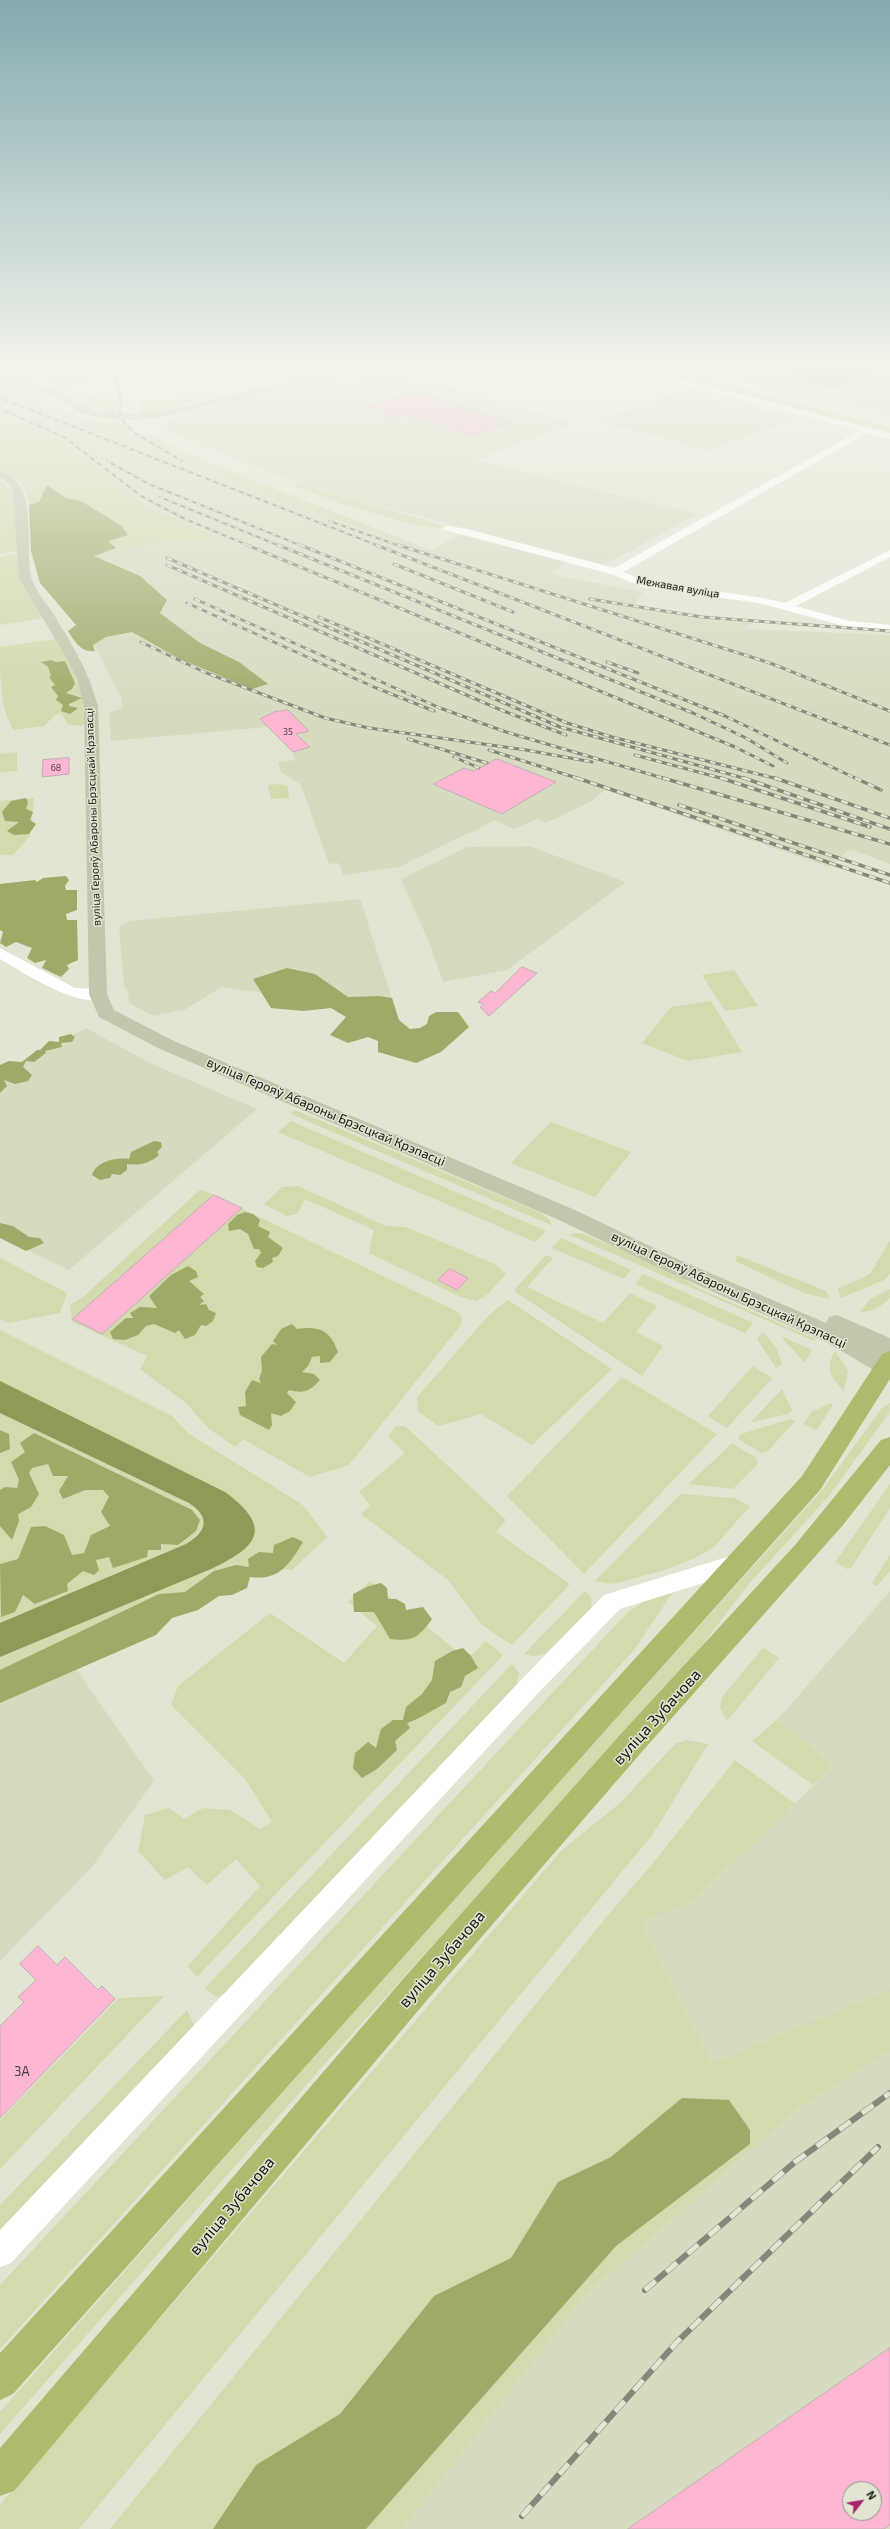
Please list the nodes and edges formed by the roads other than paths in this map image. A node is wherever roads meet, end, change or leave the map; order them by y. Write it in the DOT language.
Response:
graph roads {
  1 [pos="11,480"];
  2 [pos="778,480"];
  3 [pos="446,529"];
  4 [pos="890,553"];
  5 [pos="615,572"];
  6 [pos="786,607"];
  7 [pos="890,628"];
  8 [pos="0,953"];
  9 [pos="98,994"];
  10 [pos="889,1361"];
  11 [pos="890,1447"];
  12 [pos="737,1563"];
  13 [pos="0,2252"];
  14 [pos="0,2381"];
  15 [pos="0,2477"];
  1 -- 9 [label="main road, вуліца Герояў Абароны Брэсцкай Крэпасці"];
  2 -- 5 [label="street"];
  3 -- 5 [label="street, Межавая вуліца"];
  4 -- 6 [label="street"];
  5 -- 6 [label="street, Межавая вуліца"];
  6 -- 7 [label="street, Межавая вуліца"];
  8 -- 9 [label="street"];
  9 -- 10 [label="main road, вуліца Герояў Абароны Брэсцкай Крэпасці"];
  10 -- 12 [label="highway"];
  11 -- 15 [label="highway, вуліца Зубачова"];
  12 -- 13 [label="street"];
  12 -- 14 [label="highway"];
}
